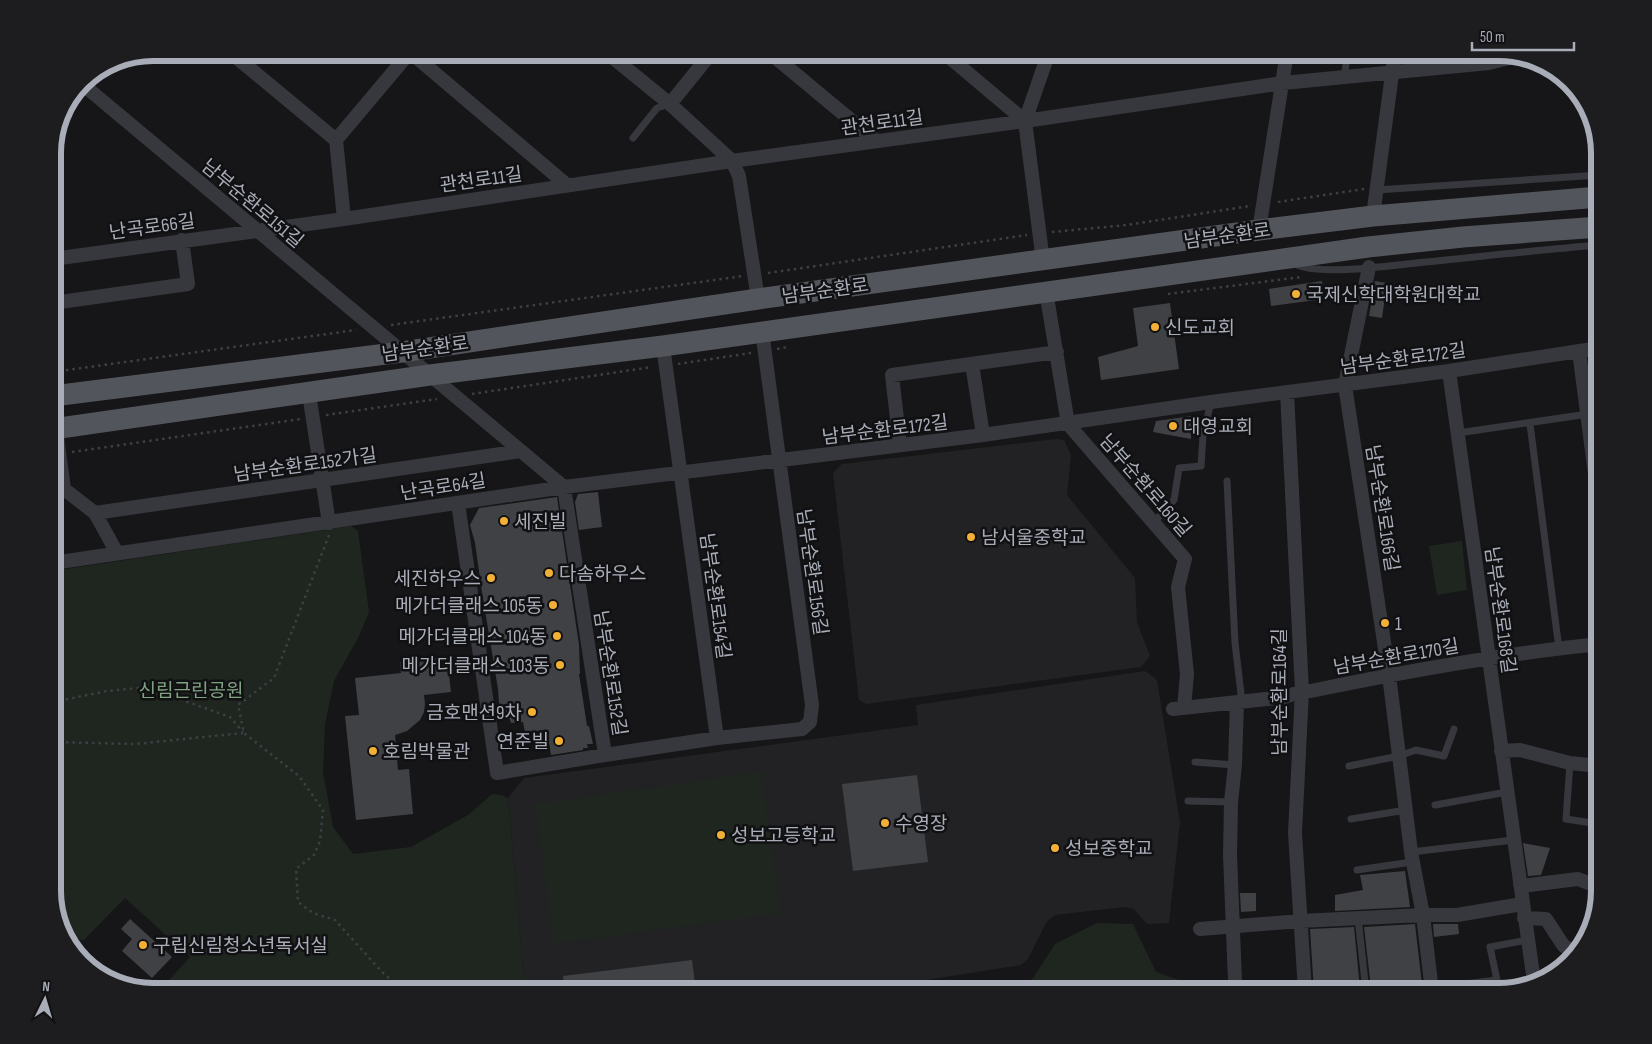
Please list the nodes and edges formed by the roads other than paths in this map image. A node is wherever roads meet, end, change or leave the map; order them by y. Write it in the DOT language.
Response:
graph roads {
  1 [pos="241,61"];
  2 [pos="402,61"];
  3 [pos="421,61"];
  4 [pos="617,61"];
  5 [pos="705,61"];
  6 [pos="780,61"];
  7 [pos="954,61"];
  8 [pos="1046,61"];
  9 [pos="1286,61"];
  10 [pos="1347,61"];
  11 [pos="1395,61"];
  12 [pos="1497,61"];
  13 [pos="1393,73"];
  14 [pos="1344,77"];
  15 [pos="1283,83"];
  16 [pos="87,89"];
  17 [pos="670,104"];
  18 [pos="1025,121"];
  19 [pos="632,138"];
  20 [pos="336,140"];
  21 [pos="876,141"];
  22 [pos="732,161"];
  23 [pos="1591,175"];
  24 [pos="567,185"];
  25 [pos="1377,188"];
  26 [pos="1591,198"];
  27 [pos="1373,216"];
  28 [pos="344,218"];
  29 [pos="1591,227"];
  30 [pos="1259,230"];
  31 [pos="257,231"];
  32 [pos="182,240"];
  33 [pos="1591,246"];
  34 [pos="61,258"];
  35 [pos="1289,258"];
  36 [pos="1044,260"];
  37 [pos="1369,268"];
  38 [pos="1046,291"];
  39 [pos="758,299"];
  40 [pos="61,302"];
  41 [pos="763,341"];
  42 [pos="1591,349"];
  43 [pos="1579,351"];
  44 [pos="402,352"];
  45 [pos="1057,352"];
  46 [pos="664,356"];
  47 [pos="972,364"];
  48 [pos="1449,371"];
  49 [pos="430,375"];
  50 [pos="1345,385"];
  51 [pos="1287,392"];
  52 [pos="309,394"];
  53 [pos="61,395"];
  54 [pos="1211,402"];
  55 [pos="1588,414"];
  56 [pos="1068,424"];
  57 [pos="1530,424"];
  58 [pos="61,428"];
  59 [pos="1591,432"];
  60 [pos="1458,433"];
  61 [pos="983,435"];
  62 [pos="900,446"];
  63 [pos="521,451"];
  64 [pos="778,461"];
  65 [pos="61,463"];
  66 [pos="680,473"];
  67 [pos="322,481"];
  68 [pos="1227,481"];
  69 [pos="564,487"];
  70 [pos="458,502"];
  71 [pos="95,513"];
  72 [pos="331,522"];
  73 [pos="1154,522"];
  74 [pos="117,553"];
  75 [pos="61,562"];
  76 [pos="1591,645"];
  77 [pos="1559,649"];
  78 [pos="1489,658"];
  79 [pos="1389,675"];
  80 [pos="1302,691"];
  81 [pos="1239,702"];
  82 [pos="1178,708"];
  83 [pos="1454,729"];
  84 [pos="717,738"];
  85 [pos="1501,751"];
  86 [pos="605,755"];
  87 [pos="1399,756"];
  88 [pos="1195,762"];
  89 [pos="1570,763"];
  90 [pos="1235,765"];
  91 [pos="1591,765"];
  92 [pos="1349,766"];
  93 [pos="1507,792"];
  94 [pos="1188,801"];
  95 [pos="1231,802"];
  96 [pos="1435,805"];
  97 [pos="1406,810"];
  98 [pos="1351,819"];
  99 [pos="1591,822"];
  100 [pos="1514,840"];
  101 [pos="1412,857"];
  102 [pos="1357,870"];
  103 [pos="1520,884"];
  104 [pos="1591,884"];
  105 [pos="1523,911"];
  106 [pos="1423,915"];
  107 [pos="1358,918"];
  108 [pos="1300,921"];
  109 [pos="1232,926"];
  110 [pos="1200,929"];
  111 [pos="1527,940"];
  112 [pos="1569,950"];
  113 [pos="1533,976"];
  114 [pos="1235,982"];
  115 [pos="1304,983"];
  116 [pos="1365,983"];
  117 [pos="1431,983"];
  118 [pos="1478,983"];
  1 -- 20 [label="street"];
  2 -- 20 [label="street"];
  3 -- 24 [label="street"];
  4 -- 17 [label="street"];
  5 -- 17 [label="street"];
  6 -- 21 [label="street"];
  7 -- 18 [label="street"];
  8 -- 18 [label="street"];
  9 -- 15 [label="street"];
  10 -- 14 [label="lane"];
  11 -- 13 [label="street"];
  12 -- 13 [label="street, 관천로11길"];
  13 -- 14 [label="street, 관천로11길"];
  13 -- 25 [label="street"];
  14 -- 15 [label="street, 관천로11길"];
  15 -- 18 [label="street, 관천로11길"];
  15 -- 30 [label="street"];
  16 -- 31 [label="street, 남부순환로151길"];
  17 -- 19 [label="lane"];
  17 -- 22 [label="street"];
  18 -- 21 [label="street, 관천로11길"];
  18 -- 36 [label="street"];
  20 -- 28 [label="street"];
  21 -- 22 [label="street, 관천로11길"];
  22 -- 24 [label="street, 관천로11길"];
  22 -- 39 [label="street"];
  23 -- 25 [label="lane"];
  24 -- 28 [label="street, 관천로11길"];
  25 -- 27 [label="street"];
  26 -- 27 [label="main road, 남부순환로"];
  27 -- 30 [label="main road, 남부순환로"];
  28 -- 31 [label="street, 관천로11길"];
  29 -- 35 [label="main road, 남부순환로"];
  30 -- 36 [label="main road, 남부순환로"];
  31 -- 32 [label="street, 난곡로66길"];
  31 -- 44 [label="street, 남부순환로151길"];
  32 -- 34 [label="street, 난곡로66길"];
  32 -- 40 [label="street"];
  33 -- 37 [label="lane"];
  35 -- 37 [label="lane"];
  35 -- 38 [label="main road, 남부순환로"];
  36 -- 39 [label="main road, 남부순환로"];
  37 -- 50 [label="street, 남부순환로166길"];
  38 -- 41 [label="main road, 남부순환로"];
  38 -- 45 [label="street"];
  39 -- 44 [label="main road, 남부순환로"];
  41 -- 46 [label="main road, 남부순환로"];
  41 -- 64 [label="street, 남부순환로156길"];
  42 -- 43 [label="street, 남부순환로172길"];
  43 -- 48 [label="street, 남부순환로172길"];
  43 -- 55 [label="street"];
  44 -- 49 [label="street"];
  44 -- 53 [label="main road, 남부순환로"];
  45 -- 47 [label="street"];
  45 -- 56 [label="street"];
  46 -- 49 [label="main road, 남부순환로"];
  46 -- 66 [label="street, 남부순환로154길"];
  47 -- 61 [label="street"];
  47 -- 62 [label="street"];
  48 -- 50 [label="street, 남부순환로172길"];
  48 -- 60 [label="street, 남부순환로168길"];
  49 -- 52 [label="main road, 남부순환로"];
  49 -- 63 [label="street"];
  50 -- 51 [label="street, 남부순환로172길"];
  50 -- 79 [label="street, 남부순환로166길"];
  51 -- 54 [label="street, 남부순환로172길"];
  51 -- 80 [label="street, 남부순환로164길"];
  52 -- 58 [label="main road, 남부순환로"];
  52 -- 67 [label="street"];
  54 -- 56 [label="street, 남부순환로172길"];
  54 -- 73 [label="lane"];
  55 -- 57 [label="lane"];
  55 -- 59 [label="street"];
  56 -- 61 [label="street, 남부순환로172길"];
  56 -- 73 [label="street, 남부순환로160길"];
  57 -- 60 [label="lane"];
  57 -- 77 [label="lane"];
  60 -- 78 [label="street, 남부순환로168길"];
  61 -- 62 [label="street, 남부순환로172길"];
  62 -- 64 [label="street, 남부순환로172길"];
  63 -- 67 [label="street, 남부순환로152가길"];
  63 -- 69 [label="street"];
  64 -- 66 [label="street, 남부순환로172길"];
  64 -- 84 [label="street, 남부순환로156길"];
  65 -- 71 [label="street, 남부순환로"];
  66 -- 69 [label="street, 남부순환로172길"];
  66 -- 84 [label="street, 남부순환로154길"];
  67 -- 71 [label="street, 남부순환로152가길"];
  67 -- 72 [label="street"];
  68 -- 81 [label="lane"];
  69 -- 70 [label="street, 난곡로64길"];
  69 -- 86 [label="street, 남부순환로152길"];
  70 -- 72 [label="street, 난곡로64길"];
  70 -- 86 [label="street, 남부순환로152길"];
  71 -- 74 [label="street"];
  72 -- 74 [label="street, 난곡로64길"];
  73 -- 82 [label="street, 남부순환로160길"];
  74 -- 75 [label="street, 난곡로64길"];
  76 -- 77 [label="street, 남부순환로170길"];
  77 -- 78 [label="street, 남부순환로170길"];
  78 -- 79 [label="street, 남부순환로170길"];
  78 -- 85 [label="street, 남부순환로168길"];
  79 -- 80 [label="street, 남부순환로170길"];
  79 -- 87 [label="street, 남부순환로166길"];
  80 -- 81 [label="street, 남부순환로170길"];
  80 -- 108 [label="street, 남부순환로164길"];
  81 -- 82 [label="street, 남부순환로170길"];
  81 -- 90 [label="street"];
  83 -- 87 [label="lane"];
  84 -- 86 [label="street"];
  85 -- 89 [label="street"];
  85 -- 93 [label="street, 남부순환로168길"];
  87 -- 92 [label="lane"];
  87 -- 97 [label="street, 남부순환로166길"];
  88 -- 90 [label="lane"];
  89 -- 91 [label="street"];
  89 -- 99 [label="lane"];
  90 -- 95 [label="street"];
  93 -- 96 [label="lane"];
  93 -- 100 [label="street, 남부순환로168길"];
  94 -- 95 [label="lane"];
  95 -- 109 [label="street"];
  97 -- 98 [label="lane"];
  97 -- 101 [label="street, 남부순환로166길"];
  100 -- 101 [label="lane"];
  100 -- 103 [label="street, 남부순환로168길"];
  101 -- 102 [label="lane"];
  101 -- 106 [label="street, 남부순환로166길"];
  103 -- 104 [label="street"];
  103 -- 105 [label="street, 남부순환로168길"];
  105 -- 106 [label="street"];
  105 -- 111 [label="street, 남부순환로168길"];
  105 -- 112 [label="street"];
  106 -- 107 [label="street"];
  106 -- 117 [label="street, 남부순환로166길"];
  107 -- 108 [label="street"];
  107 -- 116 [label="lane"];
  108 -- 109 [label="street"];
  108 -- 115 [label="street, 남부순환로164길"];
  109 -- 110 [label="street"];
  109 -- 114 [label="street"];
  111 -- 113 [label="street, 남부순환로168길"];
  111 -- 118 [label="lane"];
}
